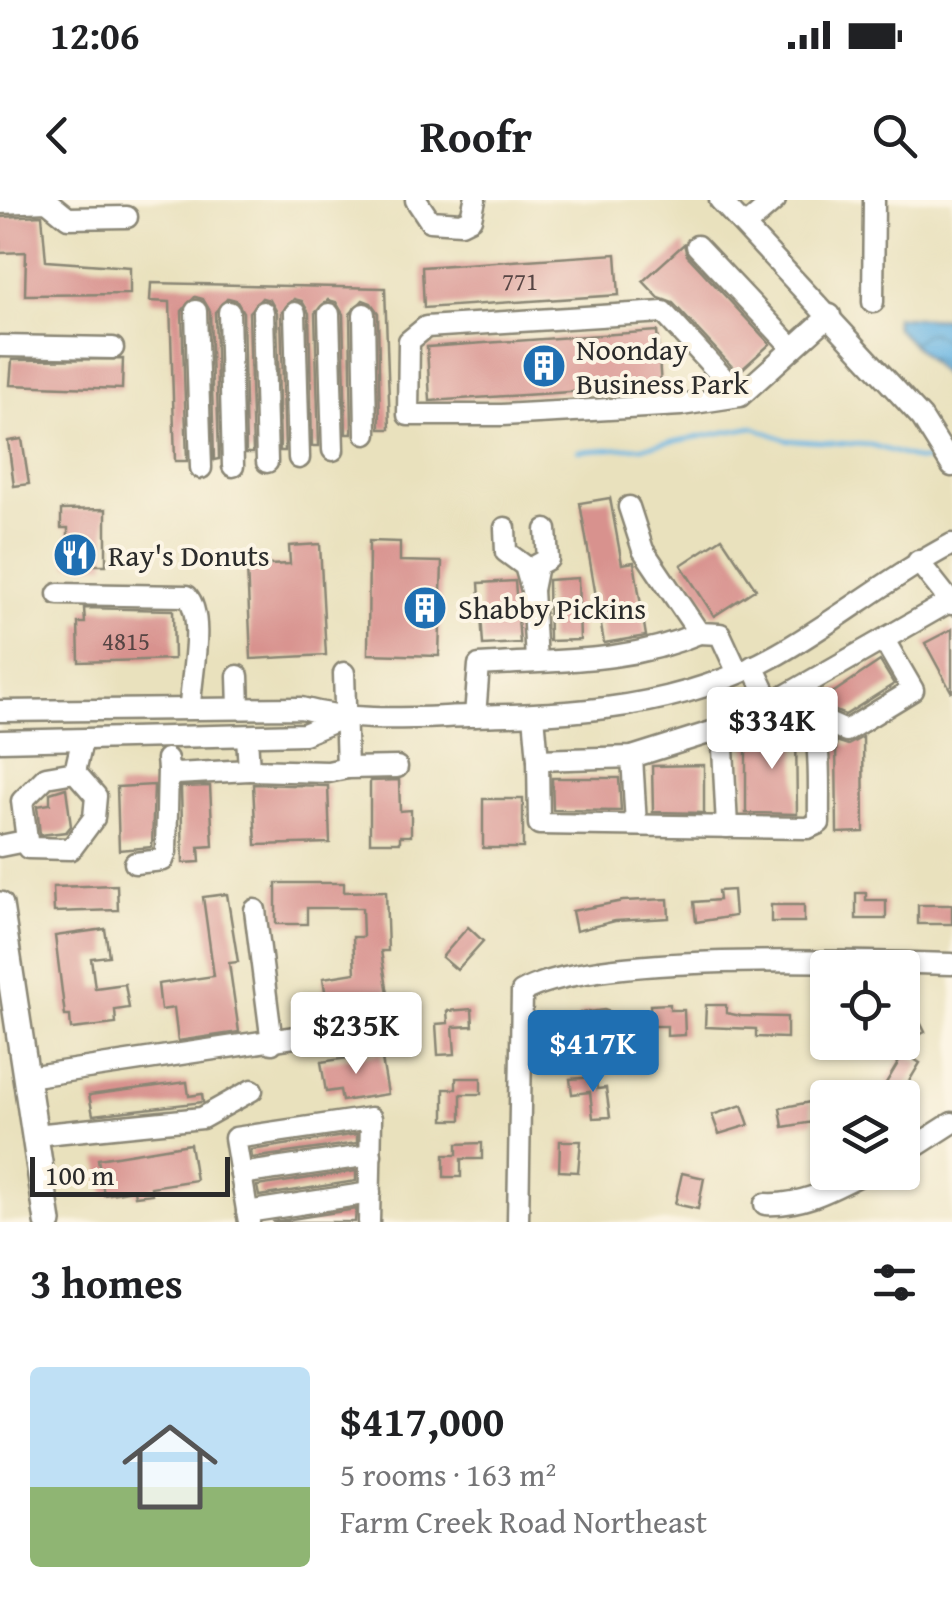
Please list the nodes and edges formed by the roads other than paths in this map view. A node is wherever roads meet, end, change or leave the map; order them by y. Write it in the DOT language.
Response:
graph roads {
  1 [pos="416,200"];
  2 [pos="475,200"];
  3 [pos="753,200"];
  4 [pos="776,200"];
  5 [pos="874,200"];
  6 [pos="0,203"];
  7 [pos="733,213"];
  8 [pos="127,216"];
  9 [pos="697,246"];
  10 [pos="872,302"];
  11 [pos="196,311"];
  12 [pos="228,312"];
  13 [pos="263,312"];
  14 [pos="296,313"];
  15 [pos="329,314"];
  16 [pos="364,314"];
  17 [pos="830,315"];
  18 [pos="0,346"];
  19 [pos="113,348"];
  20 [pos="792,348"];
  21 [pos="740,396"];
  22 [pos="366,434"];
  23 [pos="333,450"];
  24 [pos="300,458"];
  25 [pos="267,462"];
  26 [pos="234,466"];
  27 [pos="952,466"];
  28 [pos="201,468"];
  29 [pos="629,507"];
  30 [pos="505,528"];
  31 [pos="546,530"];
  32 [pos="952,531"];
  33 [pos="945,547"];
  34 [pos="918,561"];
  35 [pos="532,590"];
  36 [pos="58,594"];
  37 [pos="949,603"];
  38 [pos="699,633"];
  39 [pos="884,640"];
  40 [pos="536,662"];
  41 [pos="746,670"];
  42 [pos="344,673"];
  43 [pos="238,676"];
  44 [pos="800,689"];
  45 [pos="771,704"];
  46 [pos="190,708"];
  47 [pos="239,708"];
  48 [pos="0,711"];
  49 [pos="534,715"];
  50 [pos="476,716"];
  51 [pos="815,717"];
  52 [pos="342,719"];
  53 [pos="722,728"];
  54 [pos="247,736"];
  55 [pos="167,738"];
  56 [pos="82,740"];
  57 [pos="0,741"];
  58 [pos="632,757"];
  59 [pos="538,760"];
  60 [pos="396,767"];
  61 [pos="348,768"];
  62 [pos="168,769"];
  63 [pos="249,770"];
  64 [pos="75,772"];
  65 [pos="636,825"];
  66 [pos="726,827"];
  67 [pos="26,841"];
  68 [pos="0,846"];
  69 [pos="135,863"];
  70 [pos="0,909"];
  71 [pos="256,910"];
  72 [pos="4,960"];
  73 [pos="952,964"];
  74 [pos="362,1027"];
  75 [pos="272,1043"];
  76 [pos="26,1077"];
  77 [pos="252,1090"];
  78 [pos="952,1124"];
  79 [pos="35,1135"];
  80 [pos="920,1144"];
  81 [pos="370,1154"];
  82 [pos="241,1174"];
  83 [pos="830,1190"];
  84 [pos="370,1193"];
  85 [pos="765,1204"];
  86 [pos="248,1217"];
  87 [pos="48,1222"];
  88 [pos="369,1222"];
  89 [pos="518,1222"];
  1 -- 2 [label="street"];
  3 -- 7 [label="street"];
  4 -- 7 [label="street"];
  5 -- 10 [label="street"];
  6 -- 8 [label="street"];
  7 -- 17 [label="street"];
  9 -- 20 [label="street"];
  11 -- 28 [label="street"];
  12 -- 26 [label="street"];
  13 -- 25 [label="street"];
  14 -- 24 [label="street"];
  15 -- 23 [label="street"];
  16 -- 22 [label="street"];
  17 -- 20 [label="street"];
  17 -- 27 [label="street"];
  18 -- 19 [label="street"];
  20 -- 21 [label="street"];
  21 -- 21 [label="street"];
  29 -- 38 [label="street"];
  30 -- 35 [label="street"];
  31 -- 35 [label="street"];
  32 -- 33 [label="street"];
  33 -- 34 [label="street"];
  34 -- 37 [label="street"];
  34 -- 41 [label="street"];
  35 -- 40 [label="street"];
  36 -- 46 [label="street"];
  37 -- 39 [label="street"];
  38 -- 40 [label="street"];
  38 -- 41 [label="street"];
  39 -- 44 [label="street"];
  39 -- 51 [label="street"];
  40 -- 50 [label="street"];
  41 -- 45 [label="street"];
  41 -- 49 [label="street"];
  42 -- 52 [label="street"];
  43 -- 47 [label="street"];
  44 -- 45 [label="street"];
  44 -- 51 [label="street"];
  45 -- 53 [label="street"];
  46 -- 47 [label="street"];
  46 -- 48 [label="street"];
  47 -- 52 [label="street"];
  49 -- 50 [label="street"];
  49 -- 59 [label="street"];
  50 -- 52 [label="street"];
  51 -- 66 [label="street"];
  52 -- 54 [label="street"];
  52 -- 61 [label="street"];
  53 -- 58 [label="street"];
  53 -- 66 [label="street"];
  54 -- 55 [label="street"];
  54 -- 63 [label="street"];
  55 -- 56 [label="street"];
  55 -- 62 [label="street"];
  56 -- 57 [label="street"];
  56 -- 64 [label="street"];
  58 -- 59 [label="street"];
  58 -- 65 [label="street"];
  59 -- 65 [label="street"];
  60 -- 61 [label="street"];
  61 -- 63 [label="street"];
  62 -- 63 [label="street"];
  62 -- 69 [label="street"];
  64 -- 67 [label="street"];
  64 -- 67 [label="street"];
  65 -- 66 [label="street"];
  67 -- 68 [label="street"];
  70 -- 72 [label="main road"];
  71 -- 75 [label="street"];
  72 -- 76 [label="main road"];
  73 -- 89 [label="street"];
  74 -- 75 [label="street"];
  75 -- 76 [label="street"];
  76 -- 79 [label="main road"];
  77 -- 79 [label="street"];
  78 -- 80 [label="street"];
  79 -- 87 [label="main road"];
  81 -- 82 [label="street"];
  81 -- 82 [label="street"];
  81 -- 84 [label="street"];
  82 -- 86 [label="street"];
  83 -- 85 [label="street"];
  84 -- 86 [label="street"];
  84 -- 88 [label="street"];
}
